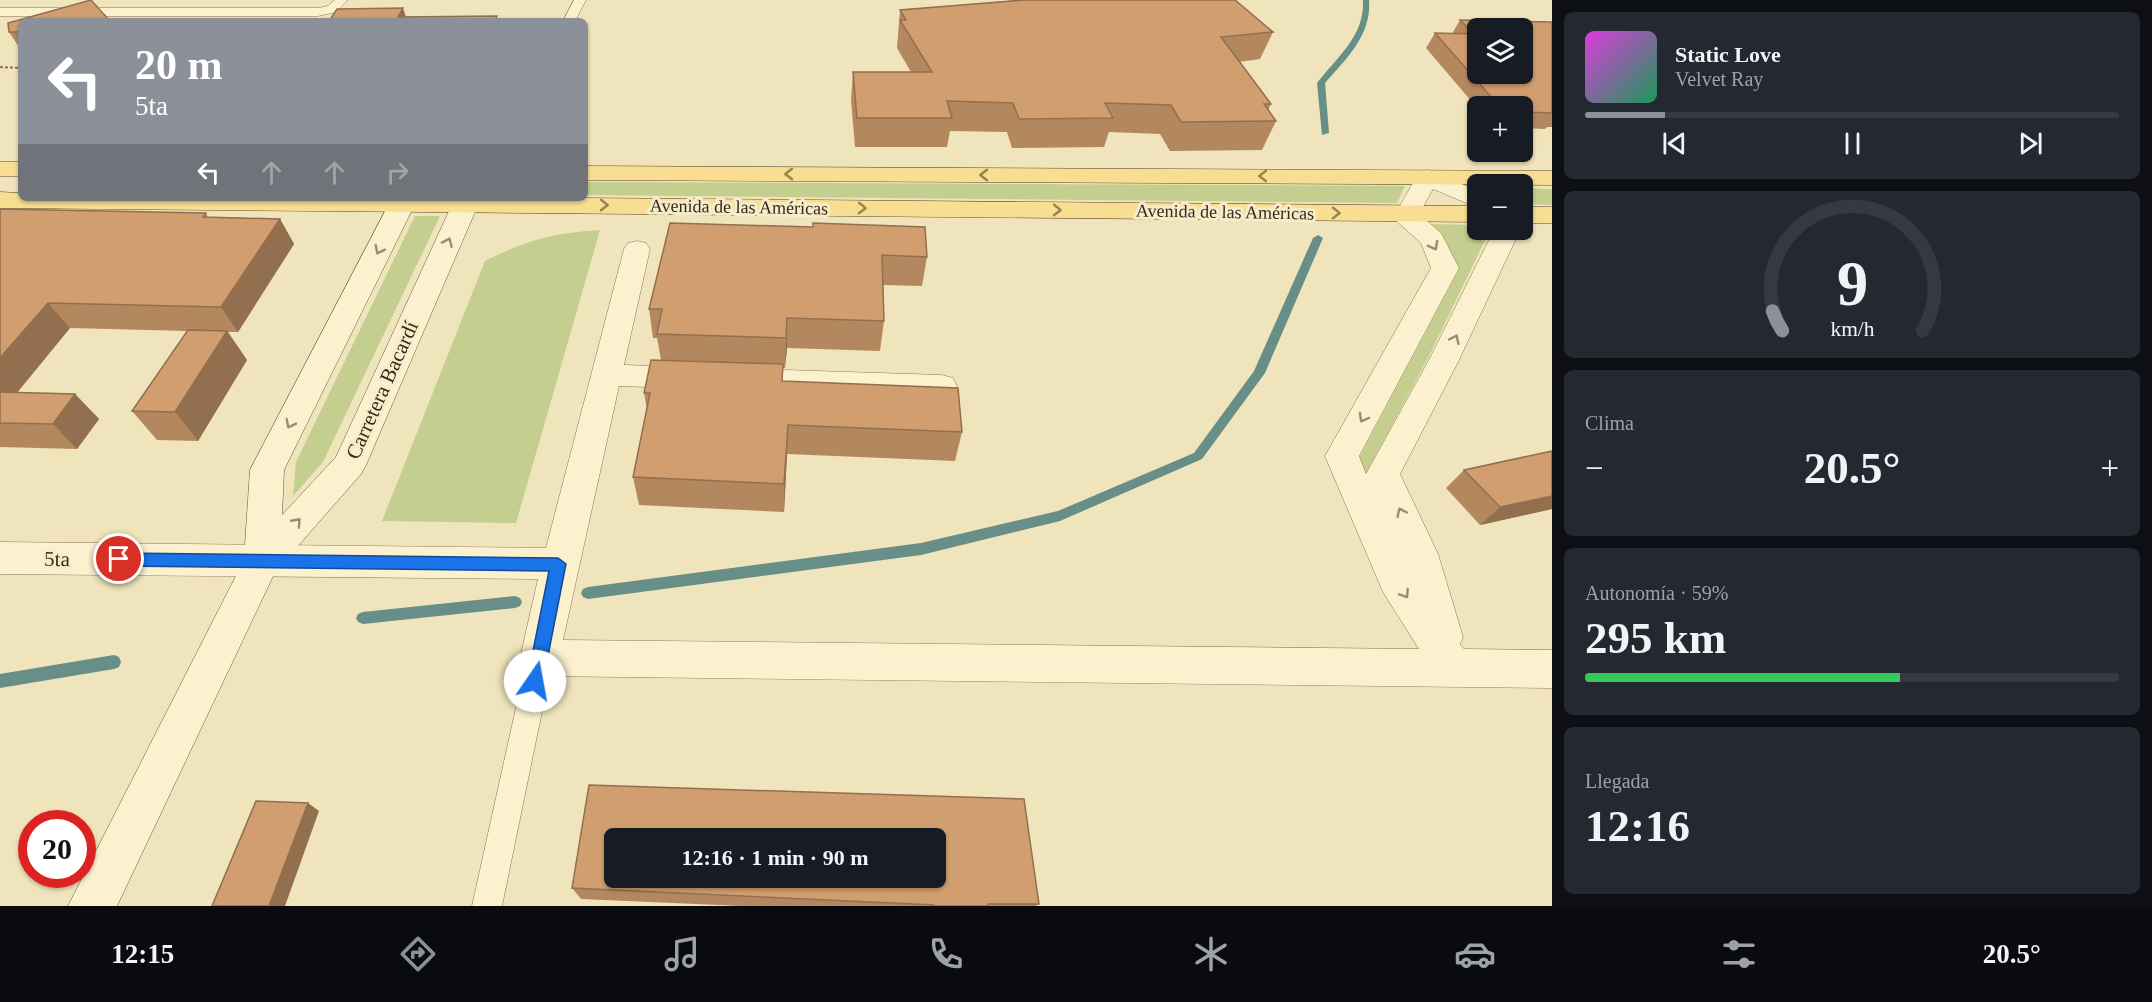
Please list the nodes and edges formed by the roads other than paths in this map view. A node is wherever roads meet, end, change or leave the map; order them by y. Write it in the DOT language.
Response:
graph roads {
  1 [pos="83,0"];
  2 [pos="342,0"];
  3 [pos="580,0"];
  4 [pos="0,12"];
  5 [pos="67,12"];
  6 [pos="570,18"];
  7 [pos="0,169"];
  8 [pos="18,169"];
  9 [pos="588,173"];
  10 [pos="1428,177"];
  11 [pos="1552,178"];
  12 [pos="1467,196"];
  13 [pos="0,200"];
  14 [pos="18,200"];
  15 [pos="202,201"];
  16 [pos="466,201"];
  17 [pos="404,202"];
  18 [pos="1407,214"];
  19 [pos="1467,214"];
  20 [pos="1533,215"];
  21 [pos="1552,215"];
  22 [pos="1502,240"];
  23 [pos="637,249"];
  24 [pos="608,375"];
  25 [pos="942,386"];
  26 [pos="0,558"];
  27 [pos="262,561"];
  28 [pos="558,564"];
  29 [pos="540,658"];
  30 [pos="1453,667"];
  31 [pos="1552,669"];
  32 [pos="92,906"];
  33 [pos="487,906"];
  1 -- 5 [label="lane"];
  2 -- 5 [label="lane"];
  3 -- 6 [label="lane"];
  4 -- 5 [label="lane"];
  7 -- 8 [label="main road"];
  10 -- 9 [label="main road, Avenida de las Américas, one-way"];
  10 -- 11 [label="main road, Avenida de las Américas"];
  10 -- 12 [label="street"];
  10 -- 18 [label="street"];
  13 -- 14 [label="main road, Avenida de las Américas"];
  15 -- 17 [label="main road, Avenida de las Américas"];
  16 -- 17 [label="main road, Avenida de las Américas"];
  16 -- 18 [label="main road, Avenida de las Américas, one-way"];
  27 -- 16 [label="street, Carretera Bacardí, one-way"];
  17 -- 27 [label="street, Carretera Bacardí, one-way"];
  18 -- 19 [label="main road, Avenida de las Américas"];
  18 -- 30 [label="street, one-way"];
  20 -- 21 [label="main road"];
  30 -- 22 [label="street, one-way"];
  23 -- 24 [label="street"];
  24 -- 25 [label="street"];
  24 -- 28 [label="street"];
  26 -- 27 [label="street, 5ta"];
  27 -- 28 [label="street, 5ta"];
  27 -- 32 [label="street, Carretera Bacardí"];
  28 -- 29 [label="street"];
  29 -- 30 [label="street"];
  29 -- 33 [label="lane"];
  30 -- 31 [label="street"];
}
